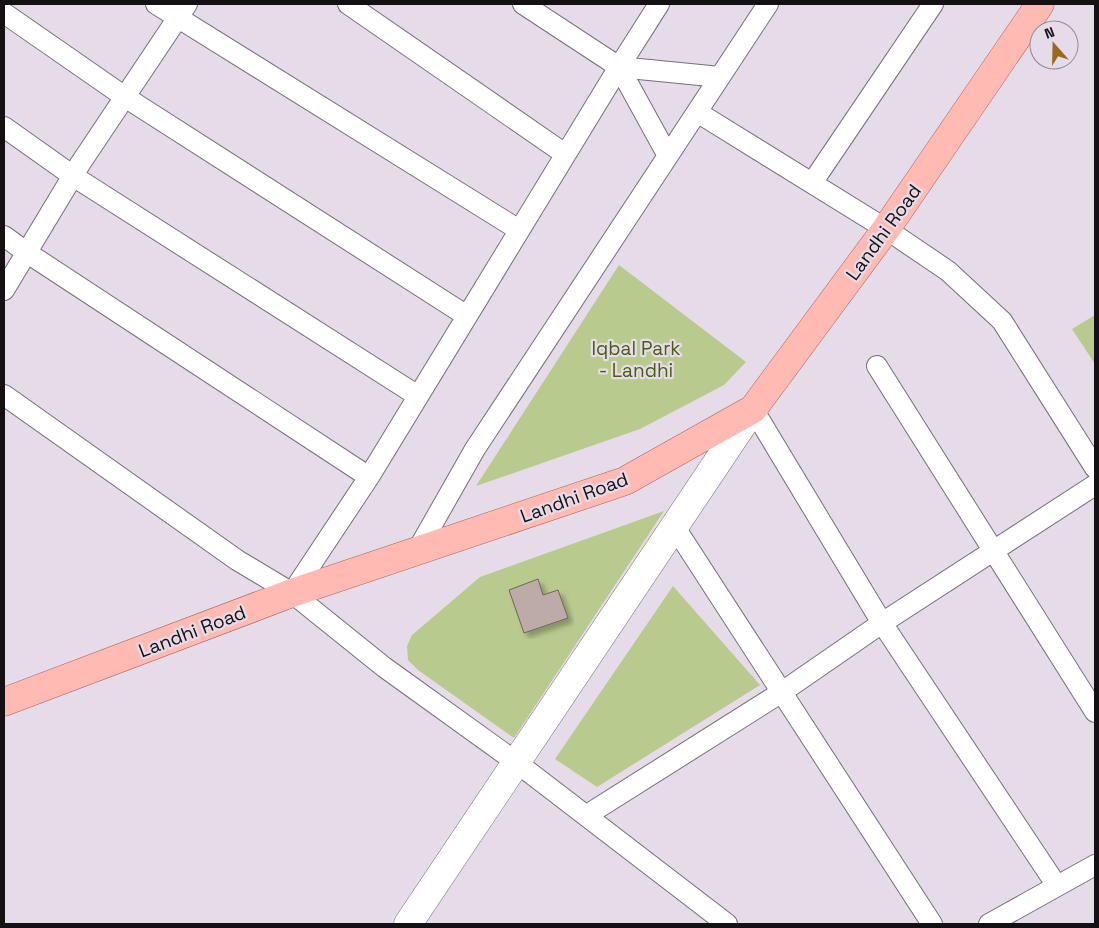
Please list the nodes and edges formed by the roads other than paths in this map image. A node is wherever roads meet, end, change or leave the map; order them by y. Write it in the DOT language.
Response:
graph roads {
  1 [pos="156,4"];
  2 [pos="348,4"];
  3 [pos="524,4"];
  4 [pos="659,4"];
  5 [pos="768,4"];
  6 [pos="933,4"];
  7 [pos="1040,4"];
  8 [pos="182,11"];
  9 [pos="4,14"];
  10 [pos="619,67"];
  11 [pos="720,77"];
  12 [pos="125,97"];
  13 [pos="697,112"];
  14 [pos="4,127"];
  15 [pos="566,154"];
  16 [pos="668,156"];
  17 [pos="73,176"];
  18 [pos="812,183"];
  19 [pos="886,229"];
  20 [pos="519,230"];
  21 [pos="4,236"];
  22 [pos="26,252"];
  23 [pos="4,290"];
  24 [pos="467,316"];
  25 [pos="877,366"];
  26 [pos="4,396"];
  27 [pos="418,396"];
  28 [pos="753,409"];
  29 [pos="1095,468"];
  30 [pos="369,477"];
  31 [pos="1095,485"];
  32 [pos="674,526"];
  33 [pos="417,551"];
  34 [pos="994,551"];
  35 [pos="292,593"];
  36 [pos="882,623"];
  37 [pos="782,692"];
  38 [pos="4,702"];
  39 [pos="1095,712"];
  40 [pos="516,762"];
  41 [pos="587,815"];
  42 [pos="1095,865"];
  43 [pos="1058,886"];
  44 [pos="408,924"];
  45 [pos="727,924"];
  46 [pos="932,924"];
  47 [pos="989,924"];
  1 -- 8 [label="street"];
  2 -- 15 [label="street"];
  3 -- 10 [label="street"];
  4 -- 10 [label="street"];
  5 -- 11 [label="street"];
  6 -- 18 [label="street"];
  7 -- 19 [label="main road, Landhi Road"];
  8 -- 12 [label="street"];
  8 -- 20 [label="street"];
  9 -- 12 [label="street"];
  10 -- 11 [label="street"];
  10 -- 15 [label="street"];
  10 -- 16 [label="street"];
  11 -- 13 [label="street"];
  12 -- 17 [label="street"];
  12 -- 24 [label="street"];
  13 -- 16 [label="street"];
  13 -- 18 [label="street"];
  14 -- 17 [label="street"];
  15 -- 20 [label="street"];
  16 -- 33 [label="street"];
  17 -- 22 [label="street"];
  17 -- 27 [label="street"];
  18 -- 19 [label="street"];
  19 -- 28 [label="main road, Landhi Road"];
  19 -- 29 [label="street"];
  20 -- 24 [label="street"];
  21 -- 22 [label="street"];
  22 -- 23 [label="street"];
  22 -- 30 [label="street"];
  24 -- 27 [label="street"];
  25 -- 34 [label="street"];
  26 -- 35 [label="street"];
  27 -- 30 [label="street"];
  28 -- 32 [label="street"];
  28 -- 33 [label="main road, Landhi Road"];
  28 -- 36 [label="street"];
  30 -- 35 [label="street"];
  31 -- 34 [label="street"];
  32 -- 37 [label="street"];
  32 -- 40 [label="street"];
  33 -- 35 [label="main road, Landhi Road"];
  34 -- 36 [label="street"];
  34 -- 39 [label="street"];
  35 -- 38 [label="main road, Landhi Road"];
  35 -- 40 [label="street"];
  36 -- 37 [label="street"];
  36 -- 43 [label="street"];
  37 -- 41 [label="street"];
  37 -- 46 [label="street"];
  40 -- 41 [label="street"];
  40 -- 44 [label="street"];
  41 -- 45 [label="street"];
  42 -- 43 [label="street"];
  43 -- 47 [label="street"];
}
